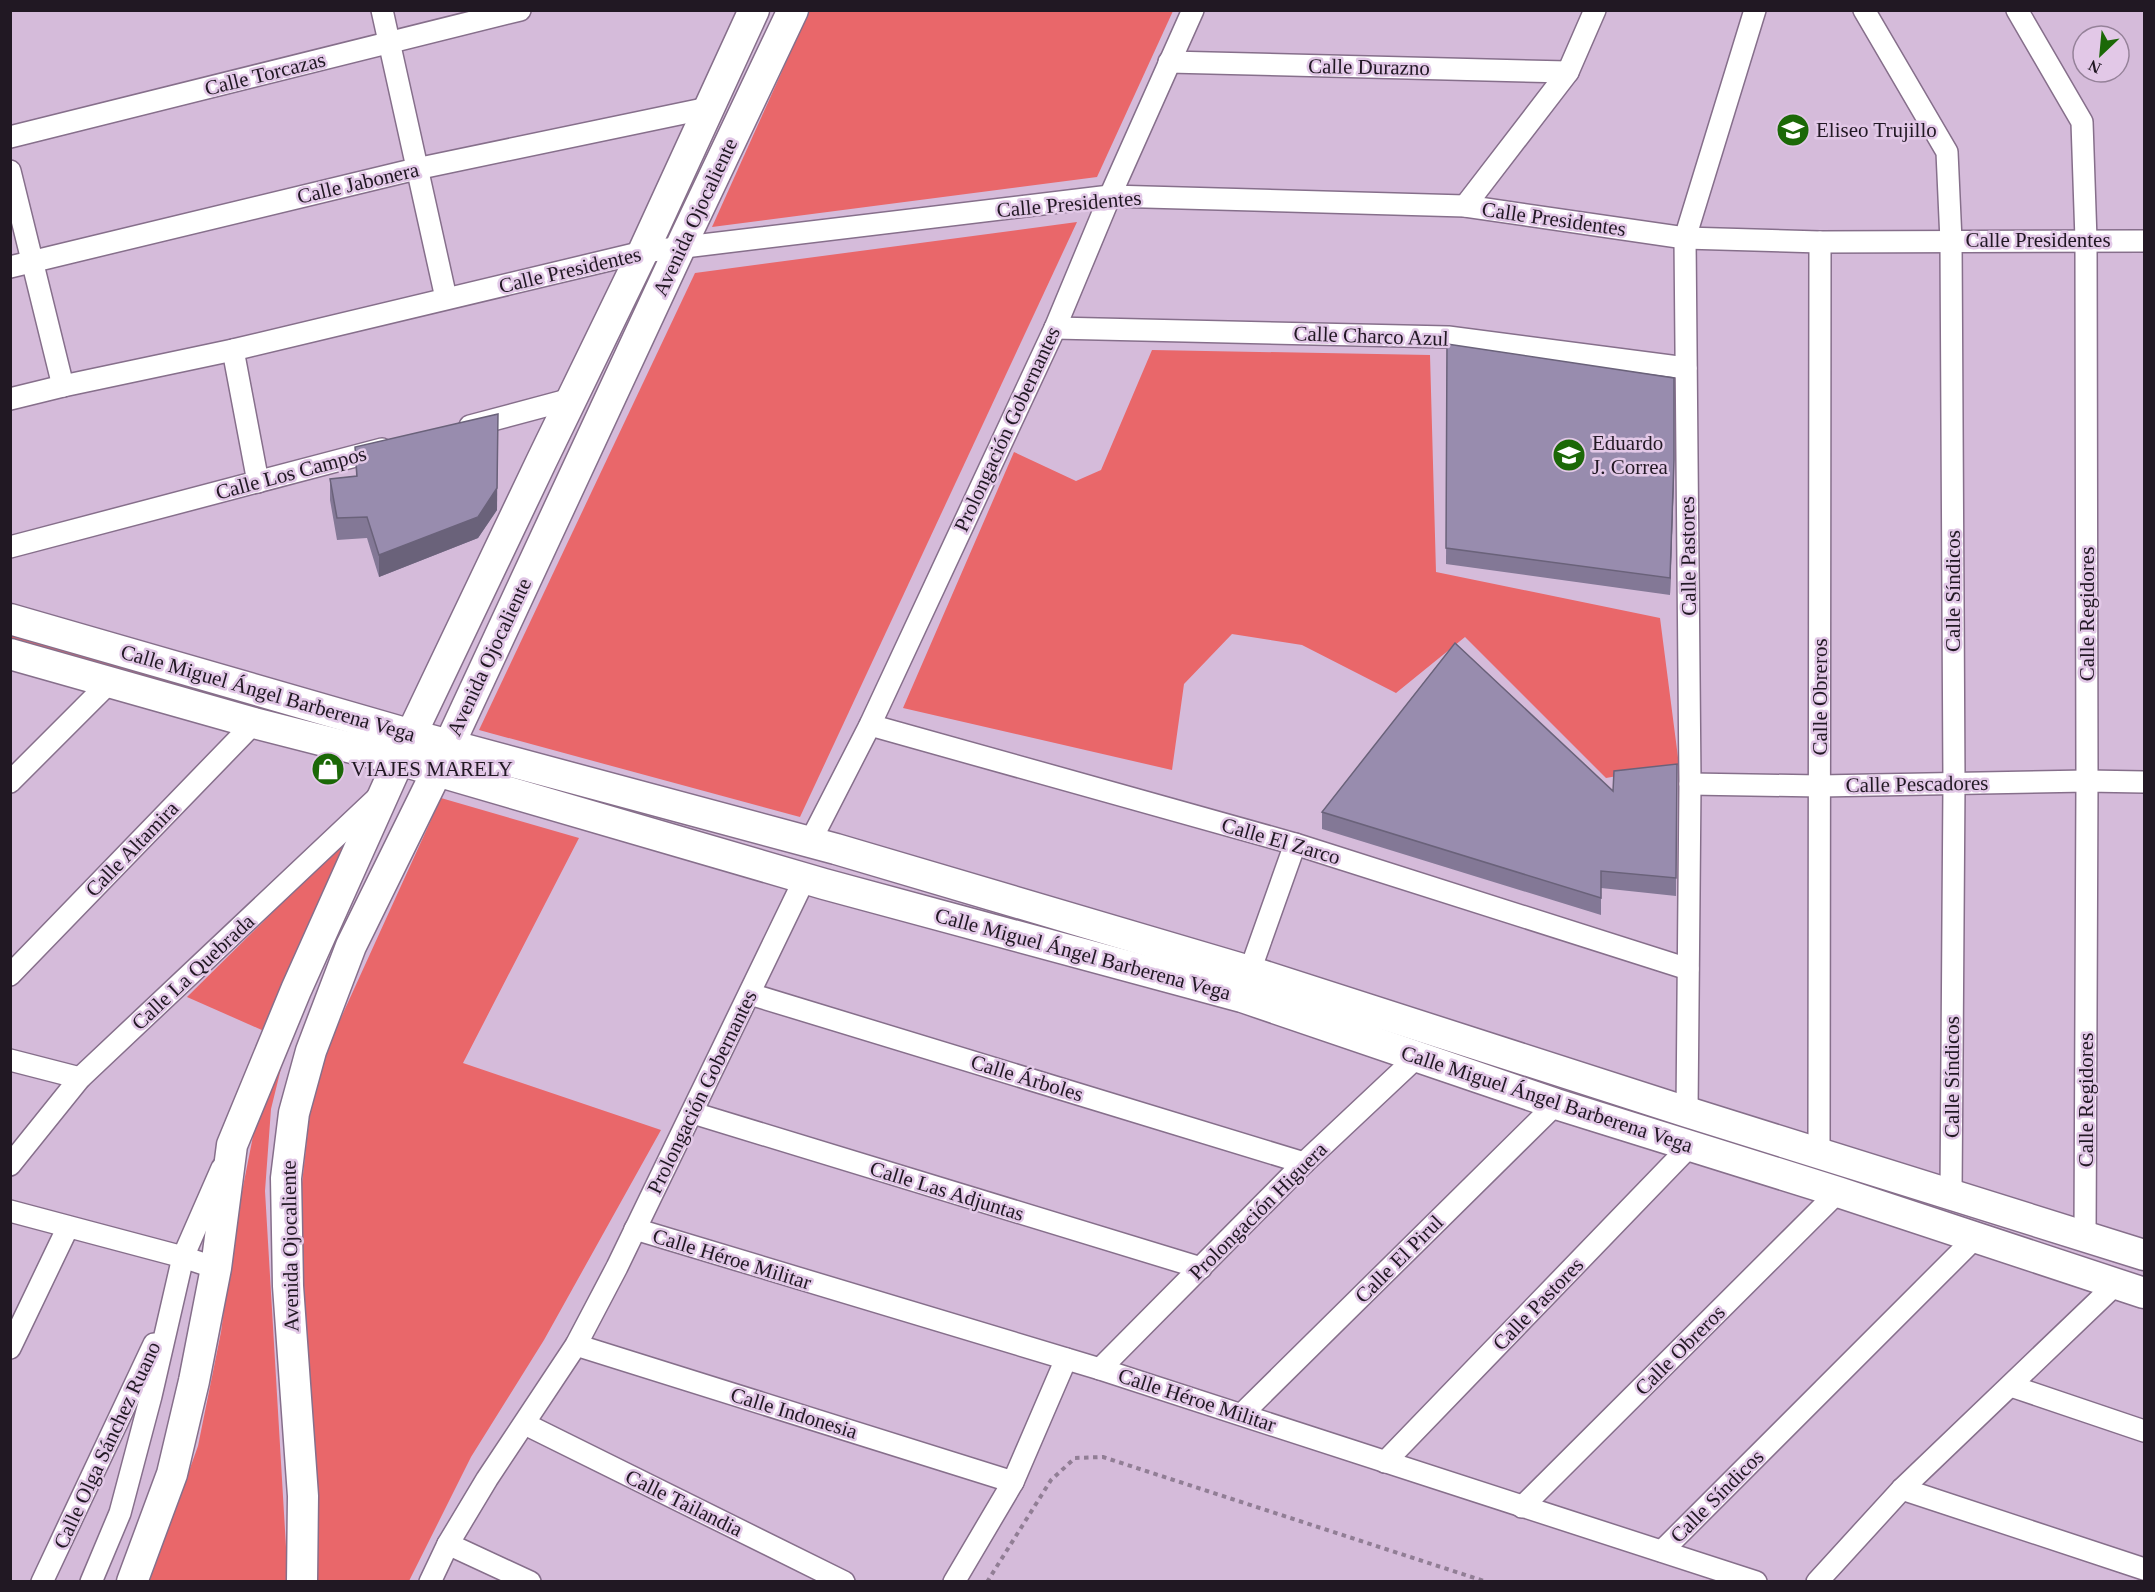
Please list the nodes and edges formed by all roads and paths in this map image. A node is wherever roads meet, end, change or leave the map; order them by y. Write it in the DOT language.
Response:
graph roads {
  1 [pos="382,10"];
  2 [pos="520,10"];
  3 [pos="754,10"];
  4 [pos="793,10"];
  5 [pos="1193,10"];
  6 [pos="1595,10"];
  7 [pos="1755,10"];
  8 [pos="1864,10"];
  9 [pos="2017,10"];
  10 [pos="390,43"];
  11 [pos="1169,62"];
  12 [pos="1568,72"];
  13 [pos="708,108"];
  14 [pos="10,137"];
  15 [pos="416,169"];
  16 [pos="10,171"];
  17 [pos="1110,196"];
  18 [pos="1465,206"];
  19 [pos="1685,238"];
  20 [pos="2086,240"];
  21 [pos="1951,241"];
  22 [pos="2145,241"];
  23 [pos="1820,242"];
  24 [pos="680,248"];
  25 [pos="643,252"];
  26 [pos="32,262"];
  27 [pos="10,267"];
  28 [pos="446,298"];
  29 [pos="1055,328"];
  30 [pos="233,350"];
  31 [pos="1686,368"];
  32 [pos="63,386"];
  33 [pos="10,399"];
  34 [pos="571,399"];
  35 [pos="455,430"];
  36 [pos="397,445"];
  37 [pos="258,482"];
  38 [pos="10,547"];
  39 [pos="10,619"];
  40 [pos="10,654"];
  41 [pos="111,681"];
  42 [pos="254,723"];
  43 [pos="870,725"];
  44 [pos="449,744"];
  45 [pos="406,748"];
  46 [pos="437,771"];
  47 [pos="2087,781"];
  48 [pos="10,782"];
  49 [pos="2145,782"];
  50 [pos="1954,783"];
  51 [pos="1690,784"];
  52 [pos="1820,786"];
  53 [pos="387,789"];
  54 [pos="810,842"];
  55 [pos="1294,844"];
  56 [pos="805,878"];
  57 [pos="1688,969"];
  58 [pos="10,975"];
  59 [pos="1246,984"];
  60 [pos="750,994"];
  61 [pos="1418,1056"];
  62 [pos="10,1060"];
  63 [pos="80,1078"];
  64 [pos="1556,1104"];
  65 [pos="1687,1112"];
  66 [pos="693,1113"];
  67 [pos="232,1145"];
  68 [pos="1690,1146"];
  69 [pos="1819,1152"];
  70 [pos="1304,1163"];
  71 [pos="10,1165"];
  72 [pos="1838,1192"];
  73 [pos="1951,1194"];
  74 [pos="10,1211"];
  75 [pos="68,1227"];
  76 [pos="635,1229"];
  77 [pos="2085,1236"];
  78 [pos="1975,1238"];
  79 [pos="2145,1255"];
  80 [pos="183,1257"];
  81 [pos="216,1268"];
  82 [pos="1201,1268"];
  83 [pos="2116,1284"];
  84 [pos="2145,1293"];
  85 [pos="171,1308"];
  86 [pos="576,1345"];
  87 [pos="10,1348"];
  88 [pos="1066,1359"];
  89 [pos="1100,1369"];
  90 [pos="2011,1386"];
  91 [pos="1242,1414"];
  92 [pos="525,1424"];
  93 [pos="2145,1431"];
  94 [pos="1385,1462"];
  95 [pos="1013,1482"];
  96 [pos="1902,1489"];
  97 [pos="1522,1507"];
  98 [pos="448,1544"];
  99 [pos="1662,1551"];
  100 [pos="2145,1569"];
  101 [pos="42,1581"];
  102 [pos="91,1581"];
  103 [pos="132,1581"];
  104 [pos="302,1581"];
  105 [pos="430,1581"];
  106 [pos="530,1581"];
  107 [pos="844,1581"];
  108 [pos="954,1581"];
  109 [pos="987,1581"];
  110 [pos="1487,1581"];
  111 [pos="1756,1581"];
  112 [pos="1817,1581"];
  1 -- 10 [label="street"];
  2 -- 10 [label="street, Calle Torcazas"];
  3 -- 13 [label="street, Avenida Ojocaliente"];
  4 -- 24 [label="street, Avenida Ojocaliente"];
  5 -- 11 [label="street, Prolongación Gobernantes"];
  6 -- 12 [label="street"];
  7 -- 19 [label="street, Calle Pastores"];
  8 -- 21 [label="street, Calle Síndicos"];
  9 -- 20 [label="street, Calle Regidores"];
  10 -- 14 [label="street, Calle Torcazas"];
  10 -- 15 [label="street"];
  11 -- 12 [label="street, Calle Durazno"];
  11 -- 17 [label="street, Prolongación Gobernantes"];
  12 -- 18 [label="street"];
  13 -- 15 [label="street, Calle Jabonera"];
  13 -- 25 [label="street, Avenida Ojocaliente"];
  15 -- 26 [label="street, Calle Jabonera"];
  15 -- 28 [label="street"];
  16 -- 26 [label="street"];
  17 -- 18 [label="street, Calle Presidentes"];
  17 -- 24 [label="street, Calle Presidentes"];
  17 -- 29 [label="street, Prolongación Gobernantes"];
  18 -- 19 [label="street, Calle Presidentes"];
  19 -- 23 [label="street, Calle Presidentes"];
  19 -- 31 [label="street, Calle Pastores"];
  20 -- 21 [label="street, Calle Presidentes"];
  20 -- 22 [label="street, Calle Presidentes"];
  20 -- 47 [label="street, Calle Regidores"];
  21 -- 23 [label="street, Calle Presidentes"];
  21 -- 50 [label="street, Calle Síndicos"];
  23 -- 52 [label="street, Calle Obreros"];
  24 -- 25 [label="street, Calle Presidentes"];
  24 -- 44 [label="street, Avenida Ojocaliente"];
  25 -- 28 [label="street, Calle Presidentes"];
  25 -- 34 [label="street, Avenida Ojocaliente"];
  26 -- 27 [label="street, Calle Jabonera"];
  26 -- 32 [label="street"];
  28 -- 30 [label="street, Calle Presidentes"];
  29 -- 31 [label="street, Calle Charco Azul"];
  29 -- 43 [label="street, Prolongación Gobernantes"];
  30 -- 32 [label="street, Calle Presidentes"];
  30 -- 37 [label="street"];
  31 -- 51 [label="street, Calle Pastores"];
  32 -- 33 [label="street, Calle Presidentes"];
  34 -- 35 [label="street"];
  34 -- 45 [label="street, Avenida Ojocaliente"];
  36 -- 37 [label="street, Calle Los Campos"];
  37 -- 38 [label="street, Calle Los Campos"];
  39 -- 45 [label="street, Calle Miguel Ángel Barberena Vega"];
  40 -- 41 [label="street, Calle Miguel Ángel Barberena Vega"];
  41 -- 42 [label="street, Calle Miguel Ángel Barberena Vega"];
  41 -- 48 [label="street"];
  42 -- 45 [label="street, Calle Miguel Ángel Barberena Vega"];
  42 -- 58 [label="street, Calle Altamira"];
  43 -- 54 [label="street, Prolongación Gobernantes"];
  43 -- 55 [label="street, Calle El Zarco"];
  44 -- 45 [label="street, Calle Miguel Ángel Barberena Vega"];
  44 -- 46 [label="street, Avenida Ojocaliente"];
  44 -- 54 [label="street, Calle Miguel Ángel Barberena Vega"];
  45 -- 46 [label="street, Calle Miguel Ángel Barberena Vega"];
  45 -- 53 [label="street, Avenida Ojocaliente"];
  46 -- 56 [label="street, Calle Miguel Ángel Barberena Vega"];
  46 -- 104 [label="street, Avenida Ojocaliente"];
  47 -- 49 [label="street, Calle Pescadores"];
  47 -- 50 [label="street, Calle Pescadores"];
  47 -- 77 [label="street, Calle Regidores"];
  50 -- 52 [label="street, Calle Pescadores"];
  50 -- 73 [label="street, Calle Síndicos"];
  51 -- 52 [label="street, Calle Pescadores"];
  51 -- 57 [label="street, Calle Pastores"];
  52 -- 69 [label="street, Calle Obreros"];
  53 -- 63 [label="street, Calle La Quebrada"];
  53 -- 67 [label="street, Avenida Ojocaliente"];
  54 -- 59 [label="street, Calle Miguel Ángel Barberena Vega"];
  55 -- 57 [label="street, Calle El Zarco"];
  55 -- 59 [label="street"];
  56 -- 59 [label="street, Calle Miguel Ángel Barberena Vega"];
  56 -- 60 [label="street, Prolongación Gobernantes"];
  57 -- 65 [label="street, Calle Pastores"];
  59 -- 61 [label="street, Calle Miguel Ángel Barberena Vega"];
  59 -- 65 [label="street, Calle Miguel Ángel Barberena Vega"];
  60 -- 66 [label="street, Prolongación Gobernantes"];
  60 -- 70 [label="street, Calle Árboles"];
  61 -- 64 [label="street, Calle Miguel Ángel Barberena Vega"];
  61 -- 70 [label="street, Prolongación Higuera"];
  62 -- 63 [label="street"];
  63 -- 71 [label="street, Calle La Quebrada"];
  64 -- 68 [label="street, Calle Miguel Ángel Barberena Vega"];
  64 -- 91 [label="street, Calle El Pirul"];
  65 -- 69 [label="street, Calle Miguel Ángel Barberena Vega"];
  66 -- 76 [label="street, Prolongación Gobernantes"];
  66 -- 82 [label="street, Calle Las Adjuntas"];
  67 -- 80 [label="street, Avenida Ojocaliente"];
  67 -- 81 [label="street, Avenida Ojocaliente"];
  68 -- 72 [label="street, Calle Miguel Ángel Barberena Vega"];
  68 -- 94 [label="street, Calle Pastores"];
  69 -- 73 [label="street, Calle Miguel Ángel Barberena Vega"];
  70 -- 82 [label="street, Prolongación Higuera"];
  72 -- 78 [label="street, Calle Miguel Ángel Barberena Vega"];
  72 -- 97 [label="street, Calle Obreros"];
  73 -- 77 [label="street, Calle Miguel Ángel Barberena Vega"];
  74 -- 75 [label="street"];
  75 -- 80 [label="street"];
  75 -- 87 [label="street"];
  76 -- 86 [label="street, Prolongación Gobernantes"];
  76 -- 88 [label="street, Calle Héroe Militar"];
  77 -- 79 [label="street, Calle Miguel Ángel Barberena Vega"];
  78 -- 83 [label="street, Calle Miguel Ángel Barberena Vega"];
  78 -- 99 [label="street, Calle Síndicos"];
  80 -- 81 [label="street"];
  80 -- 85 [label="street, Avenida Ojocaliente"];
  81 -- 103 [label="street, Avenida Ojocaliente"];
  82 -- 89 [label="street, Prolongación Higuera"];
  83 -- 84 [label="street, Calle Miguel Ángel Barberena Vega"];
  83 -- 90 [label="street"];
  85 -- 101 [label="street, Calle Olga Sánchez Ruano"];
  85 -- 102 [label="street, Avenida Ojocaliente"];
  86 -- 92 [label="street, Prolongación Gobernantes"];
  86 -- 95 [label="street, Calle Indonesia"];
  88 -- 89 [label="street, Calle Héroe Militar"];
  88 -- 95 [label="street"];
  89 -- 91 [label="street, Calle Héroe Militar"];
  90 -- 93 [label="street"];
  90 -- 96 [label="street"];
  91 -- 94 [label="street, Calle Héroe Militar"];
  92 -- 98 [label="street, Prolongación Gobernantes"];
  92 -- 107 [label="street, Calle Tailandia"];
  94 -- 97 [label="street, Calle Héroe Militar"];
  95 -- 108 [label="street"];
  96 -- 100 [label="street"];
  96 -- 112 [label="street"];
  97 -- 99 [label="street, Calle Héroe Militar"];
  98 -- 105 [label="street, Prolongación Gobernantes"];
  98 -- 106 [label="street"];
  99 -- 111 [label="street, Calle Héroe Militar"];
  109 -- 110 [label="path"];
}
